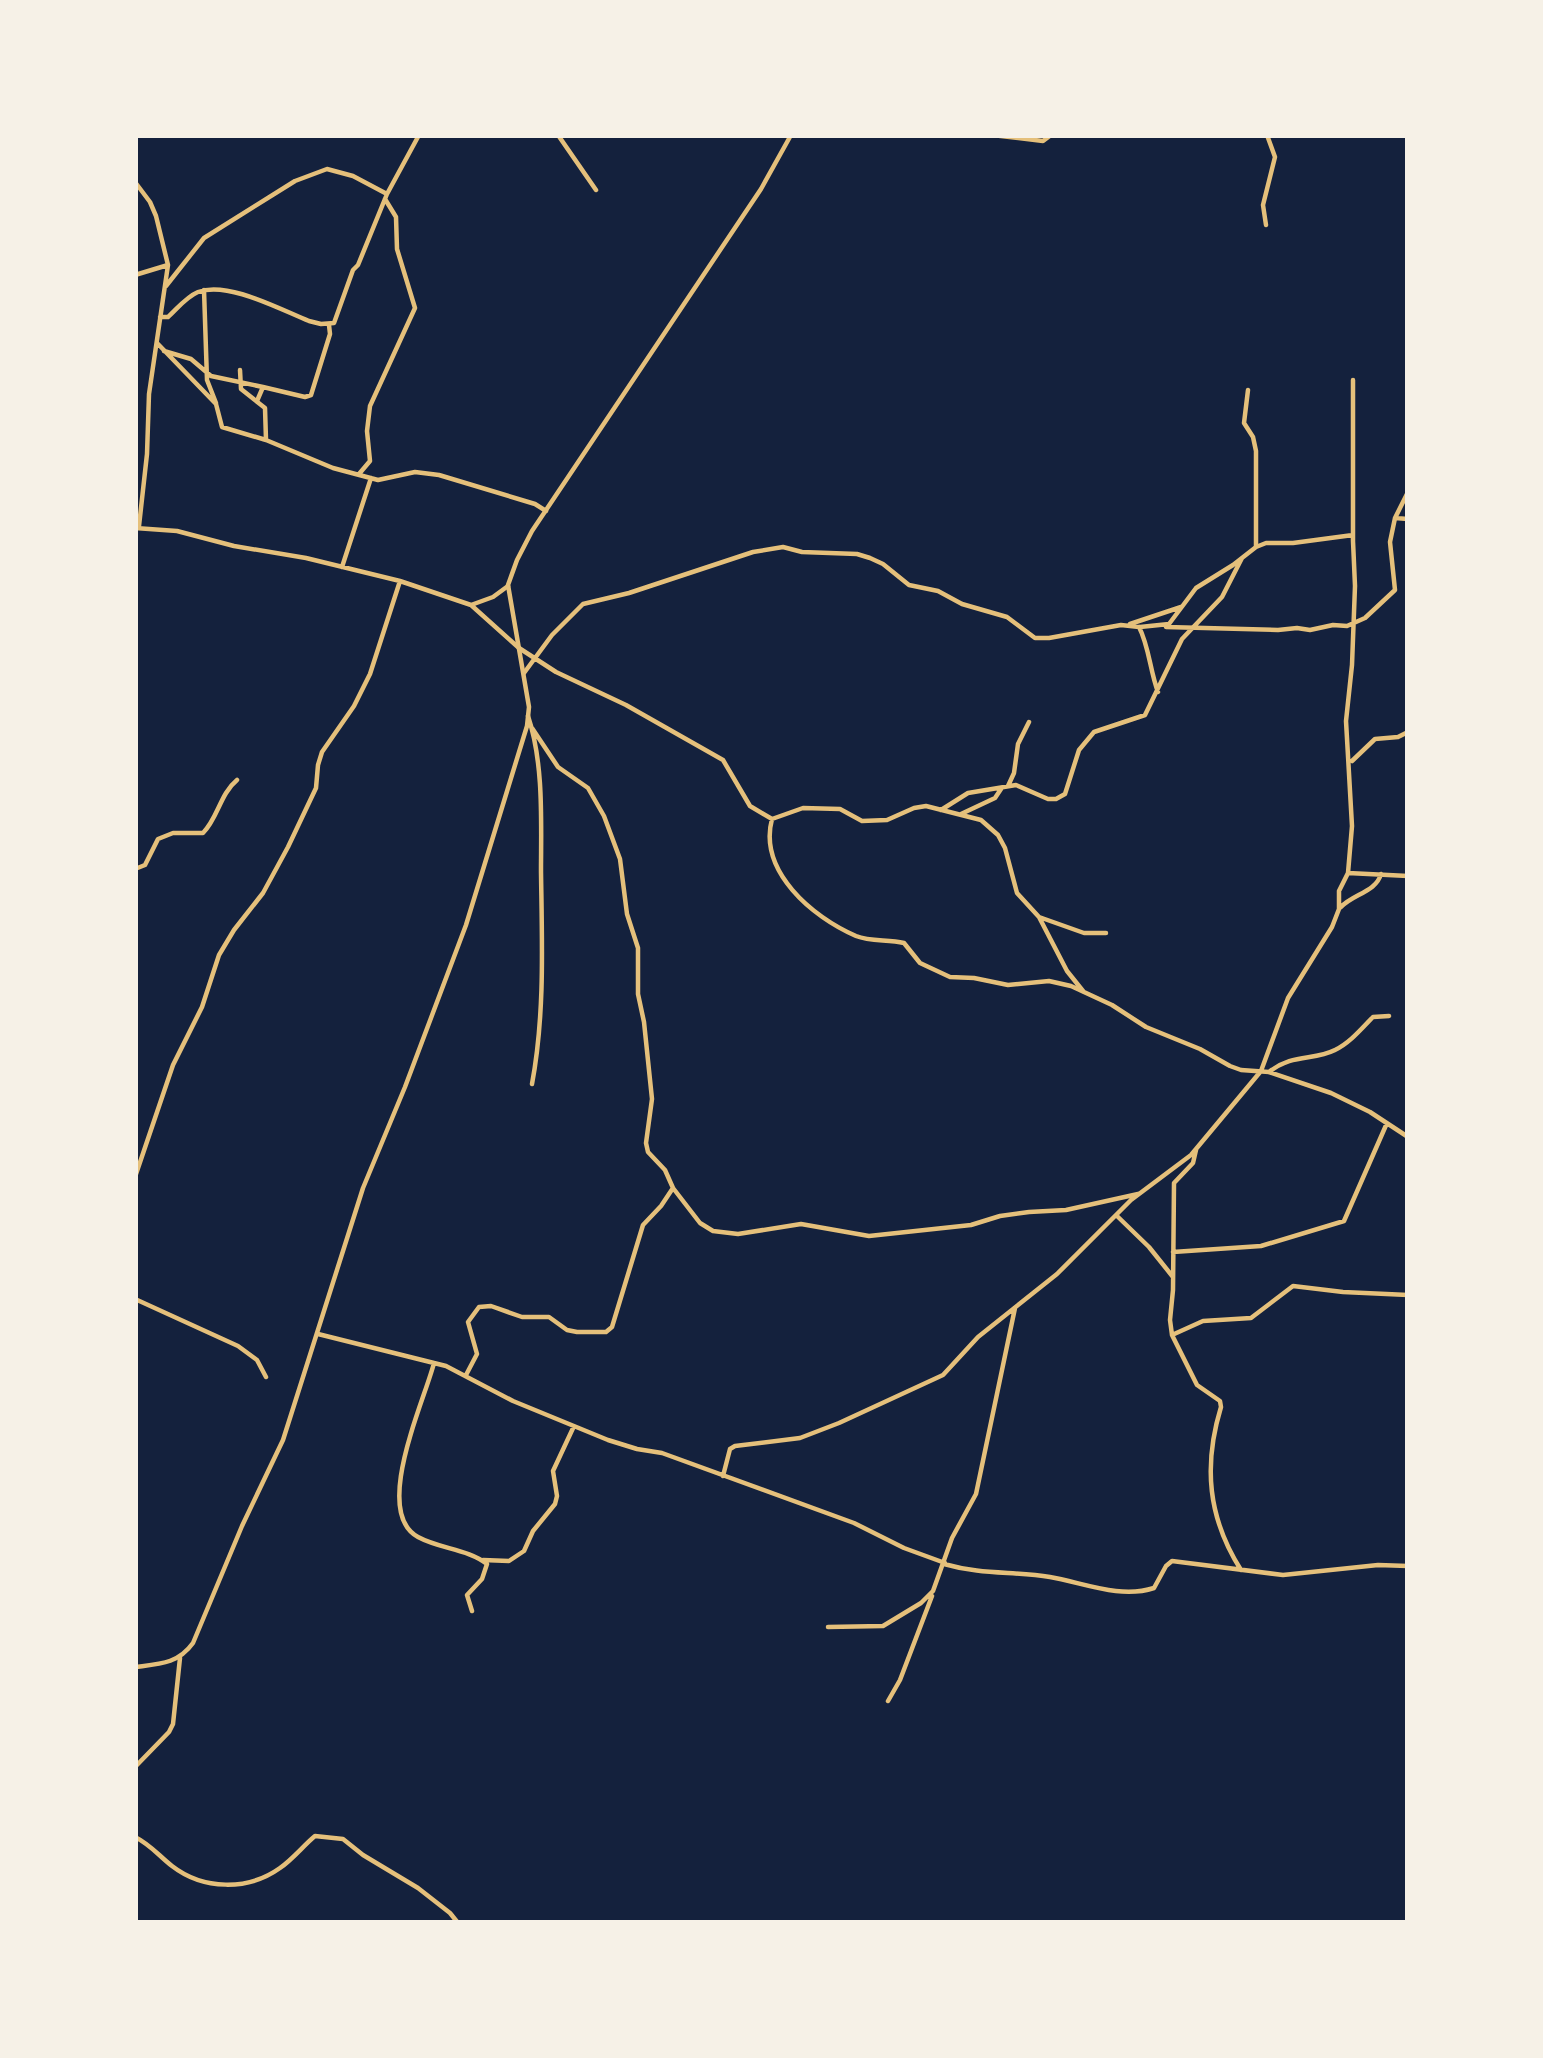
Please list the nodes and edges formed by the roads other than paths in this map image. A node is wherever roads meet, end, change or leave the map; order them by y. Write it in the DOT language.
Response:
graph roads {
  1 [pos="419,135"];
  2 [pos="558,135"];
  3 [pos="992,135"];
  4 [pos="1051,135"];
  5 [pos="1268,135"];
  6 [pos="788,137"];
  7 [pos="135,182"];
  8 [pos="596,190"];
  9 [pos="386,196"];
  10 [pos="1266,225"];
  11 [pos="168,265"];
  12 [pos="135,275"];
  13 [pos="166,286"];
  14 [pos="204,290"];
  15 [pos="160,317"];
  16 [pos="328,325"];
  17 [pos="157,343"];
  18 [pos="163,351"];
  19 [pos="240,370"];
  20 [pos="206,373"];
  21 [pos="1353,380"];
  22 [pos="241,382"];
  23 [pos="263,387"];
  24 [pos="1248,390"];
  25 [pos="257,401"];
  26 [pos="216,404"];
  27 [pos="266,440"];
  28 [pos="359,474"];
  29 [pos="371,478"];
  30 [pos="1408,492"];
  31 [pos="546,511"];
  32 [pos="1395,518"];
  33 [pos="1408,520"];
  34 [pos="137,528"];
  35 [pos="1353,536"];
  36 [pos="1256,547"];
  37 [pos="1242,559"];
  38 [pos="342,567"];
  39 [pos="1408,569"];
  40 [pos="1394,571"];
  41 [pos="400,580"];
  42 [pos="508,585"];
  43 [pos="471,605"];
  44 [pos="1181,607"];
  45 [pos="1355,623"];
  46 [pos="1128,625"];
  47 [pos="1166,626"];
  48 [pos="1138,627"];
  49 [pos="1192,628"];
  50 [pos="518,648"];
  51 [pos="534,657"];
  52 [pos="524,674"];
  53 [pos="1158,692"];
  54 [pos="528,716"];
  55 [pos="1029,722"];
  56 [pos="532,728"];
  57 [pos="1408,732"];
  58 [pos="1351,763"];
  59 [pos="237,779"];
  60 [pos="1005,787"];
  61 [pos="941,810"];
  62 [pos="962,814"];
  63 [pos="772,819"];
  64 [pos="135,869"];
  65 [pos="1348,873"];
  66 [pos="1382,874"];
  67 [pos="1408,876"];
  68 [pos="1339,909"];
  69 [pos="1039,917"];
  70 [pos="1106,932"];
  71 [pos="1083,991"];
  72 [pos="1389,1016"];
  73 [pos="1265,1072"];
  74 [pos="532,1084"];
  75 [pos="1388,1123"];
  76 [pos="1408,1137"];
  77 [pos="1196,1150"];
  78 [pos="135,1177"];
  79 [pos="673,1188"];
  80 [pos="1139,1194"];
  81 [pos="1116,1215"];
  82 [pos="1173,1252"];
  83 [pos="1174,1278"];
  84 [pos="1408,1294"];
  85 [pos="135,1299"];
  86 [pos="1016,1305"];
  87 [pos="318,1334"];
  88 [pos="1172,1335"];
  89 [pos="434,1363"];
  90 [pos="466,1375"];
  91 [pos="266,1377"];
  92 [pos="574,1426"];
  93 [pos="723,1476"];
  94 [pos="483,1561"];
  95 [pos="945,1564"];
  96 [pos="1408,1566"];
  97 [pos="1241,1570"];
  98 [pos="933,1591"];
  99 [pos="472,1612"];
  100 [pos="828,1627"];
  101 [pos="180,1658"];
  102 [pos="135,1667"];
  103 [pos="888,1701"];
  104 [pos="135,1768"];
  105 [pos="135,1837"];
  106 [pos="458,1923"];
  1 -- 9 [label="street"];
  2 -- 8 [label="street"];
  3 -- 4 [label="street"];
  5 -- 10 [label="street"];
  6 -- 31 [label="street"];
  7 -- 11 [label="street"];
  9 -- 13 [label="street"];
  9 -- 16 [label="street"];
  9 -- 28 [label="street"];
  11 -- 12 [label="street"];
  11 -- 13 [label="street"];
  13 -- 15 [label="street"];
  14 -- 15 [label="street"];
  14 -- 16 [label="street"];
  14 -- 20 [label="street"];
  15 -- 17 [label="street"];
  16 -- 23 [label="street"];
  17 -- 18 [label="street"];
  17 -- 34 [label="street"];
  18 -- 20 [label="street"];
  18 -- 26 [label="street"];
  19 -- 22 [label="street"];
  20 -- 22 [label="street"];
  20 -- 26 [label="street"];
  21 -- 35 [label="street"];
  22 -- 23 [label="street"];
  22 -- 25 [label="street"];
  23 -- 25 [label="street"];
  24 -- 36 [label="street"];
  25 -- 27 [label="street"];
  26 -- 27 [label="street"];
  27 -- 28 [label="street"];
  28 -- 29 [label="street"];
  29 -- 31 [label="street"];
  29 -- 38 [label="street"];
  30 -- 32 [label="street"];
  31 -- 42 [label="street"];
  32 -- 33 [label="street"];
  32 -- 40 [label="street"];
  34 -- 38 [label="street"];
  35 -- 36 [label="street"];
  35 -- 45 [label="street"];
  36 -- 37 [label="street"];
  37 -- 44 [label="street"];
  37 -- 49 [label="street"];
  38 -- 41 [label="street"];
  39 -- 40 [label="street"];
  40 -- 45 [label="street"];
  41 -- 43 [label="street"];
  41 -- 78 [label="street"];
  42 -- 43 [label="street"];
  42 -- 50 [label="street"];
  43 -- 50 [label="street"];
  44 -- 46 [label="street"];
  44 -- 47 [label="street"];
  45 -- 49 [label="street"];
  45 -- 58 [label="street"];
  46 -- 48 [label="street"];
  46 -- 51 [label="street"];
  47 -- 48 [label="street"];
  47 -- 49 [label="street"];
  48 -- 53 [label="street"];
  49 -- 53 [label="street"];
  50 -- 51 [label="street"];
  50 -- 52 [label="street"];
  51 -- 52 [label="street"];
  51 -- 63 [label="street"];
  52 -- 54 [label="street"];
  53 -- 60 [label="street"];
  54 -- 56 [label="street"];
  54 -- 87 [label="street"];
  55 -- 60 [label="street"];
  56 -- 74 [label="street"];
  56 -- 79 [label="street"];
  57 -- 58 [label="street"];
  58 -- 65 [label="street"];
  59 -- 64 [label="street"];
  60 -- 61 [label="street"];
  60 -- 62 [label="street"];
  61 -- 62 [label="street"];
  61 -- 63 [label="street"];
  62 -- 69 [label="street"];
  63 -- 71 [label="street"];
  65 -- 66 [label="street"];
  65 -- 68 [label="street"];
  66 -- 67 [label="street"];
  66 -- 68 [label="street"];
  68 -- 73 [label="street"];
  69 -- 70 [label="street"];
  69 -- 71 [label="street"];
  71 -- 73 [label="street"];
  72 -- 73 [label="street"];
  73 -- 75 [label="street"];
  73 -- 77 [label="street"];
  75 -- 76 [label="street"];
  75 -- 82 [label="street"];
  77 -- 80 [label="street"];
  77 -- 82 [label="street"];
  79 -- 80 [label="street"];
  79 -- 90 [label="street"];
  80 -- 81 [label="street"];
  81 -- 83 [label="street"];
  81 -- 86 [label="street"];
  82 -- 83 [label="street"];
  83 -- 88 [label="street"];
  84 -- 88 [label="street"];
  85 -- 91 [label="street"];
  86 -- 93 [label="street"];
  86 -- 95 [label="street"];
  87 -- 89 [label="street"];
  87 -- 101 [label="street"];
  88 -- 97 [label="street"];
  89 -- 90 [label="street"];
  89 -- 94 [label="street"];
  90 -- 92 [label="street"];
  92 -- 93 [label="street"];
  92 -- 94 [label="street"];
  93 -- 95 [label="street"];
  94 -- 99 [label="street"];
  95 -- 97 [label="street"];
  95 -- 98 [label="street"];
  96 -- 97 [label="street"];
  98 -- 100 [label="street"];
  98 -- 103 [label="street"];
  101 -- 102 [label="street"];
  101 -- 104 [label="street"];
  105 -- 106 [label="street"];
}
